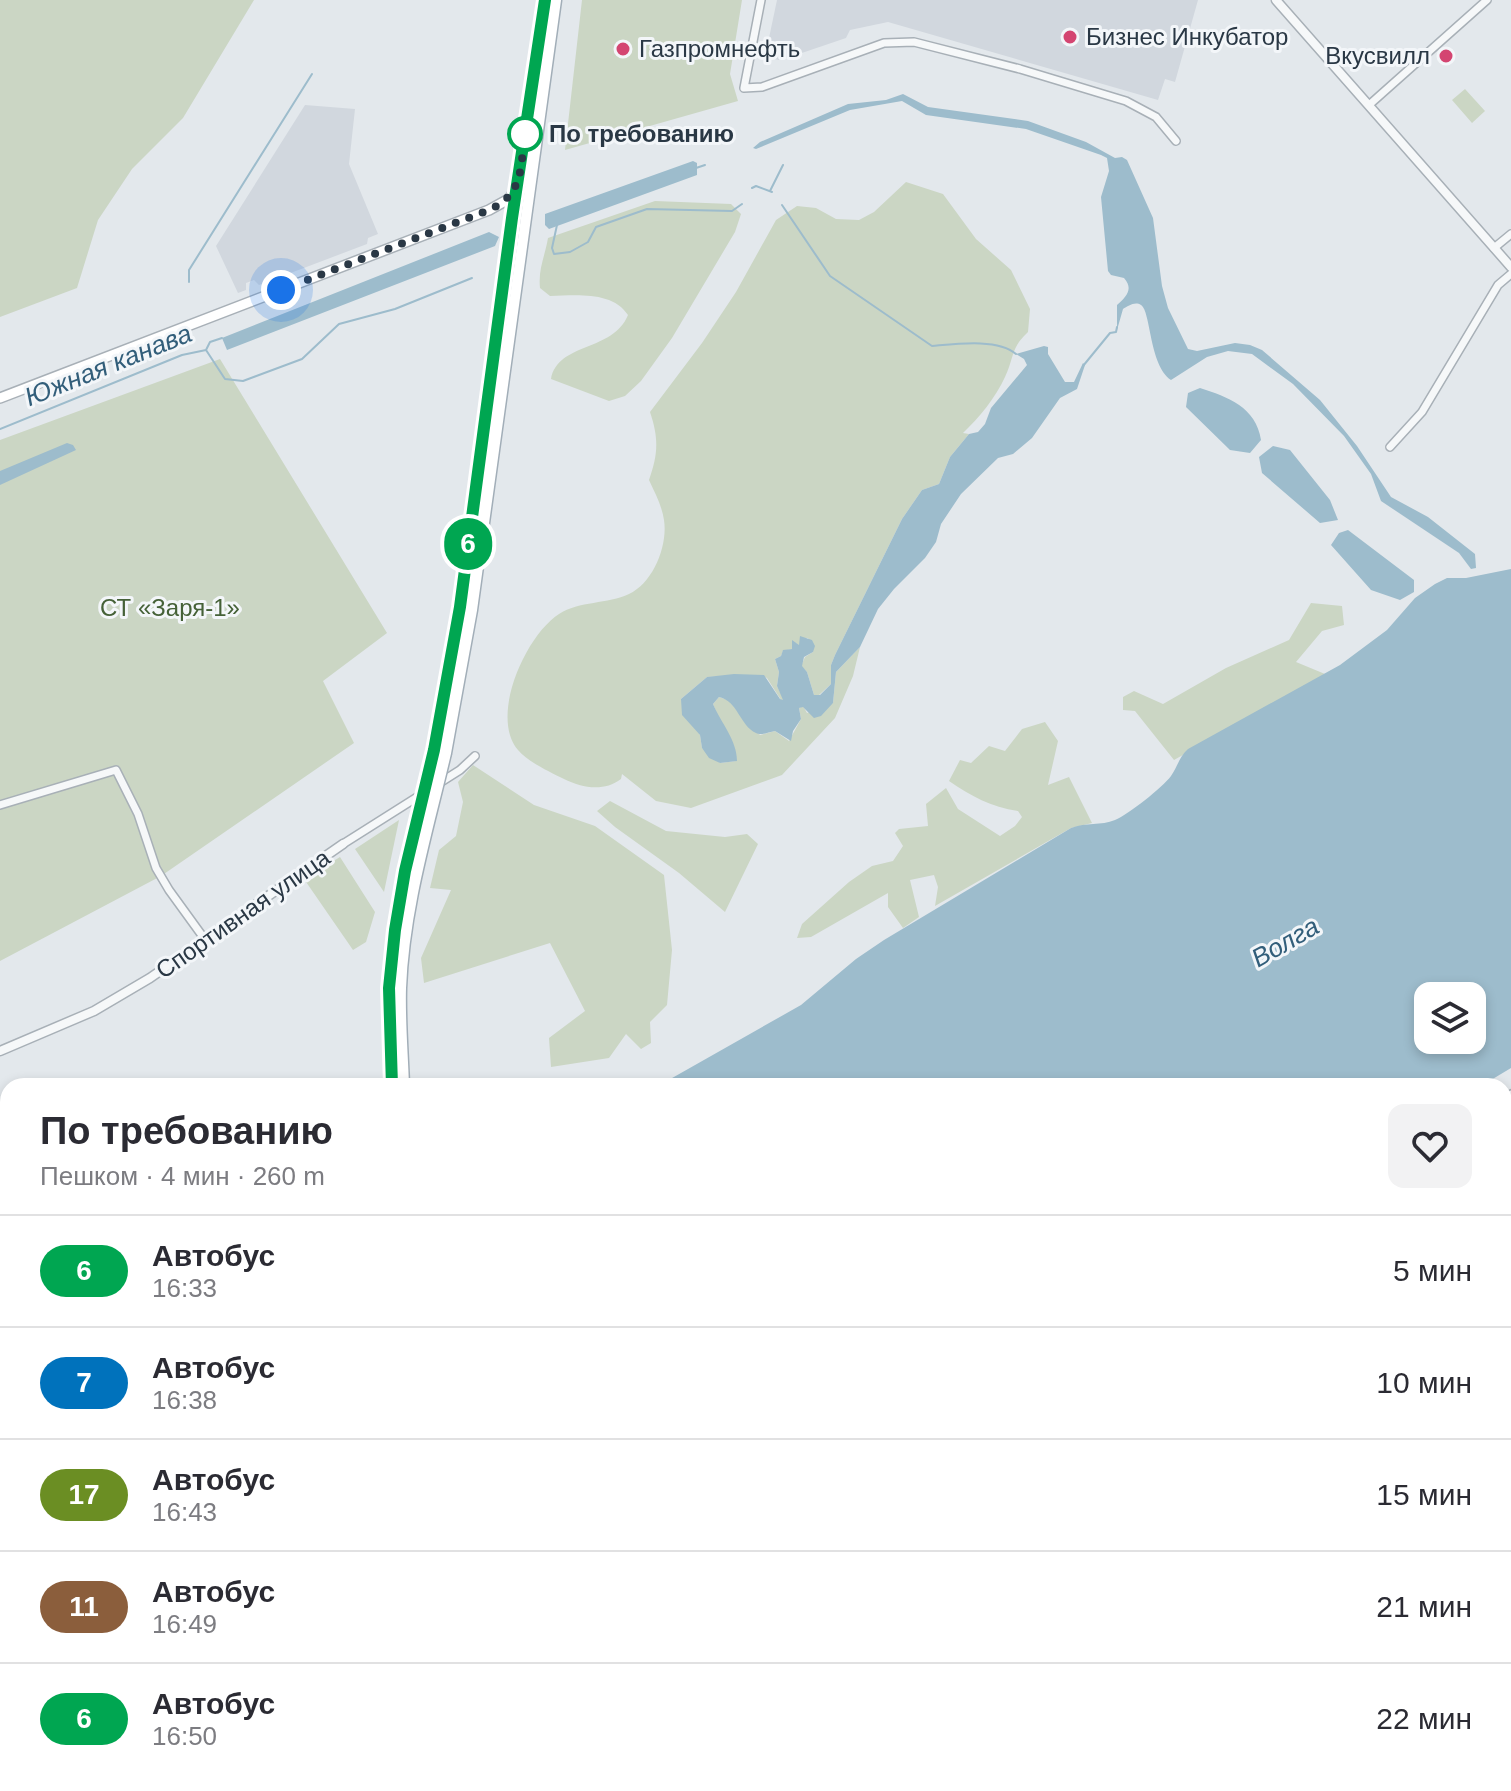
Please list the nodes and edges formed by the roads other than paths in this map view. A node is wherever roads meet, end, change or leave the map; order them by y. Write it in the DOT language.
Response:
graph roads {
  1 [pos="545,0"];
  2 [pos="556,0"];
  3 [pos="761,0"];
  4 [pos="1276,0"];
  5 [pos="1487,0"];
  6 [pos="1369,105"];
  7 [pos="1176,141"];
  8 [pos="516,189"];
  9 [pos="493,208"];
  10 [pos="512,218"];
  11 [pos="1511,234"];
  12 [pos="1494,248"];
  13 [pos="1511,267"];
  14 [pos="1511,274"];
  15 [pos="0,398"];
  16 [pos="1390,447"];
  17 [pos="475,756"];
  18 [pos="0,805"];
  19 [pos="343,844"];
  20 [pos="206,941"];
  21 [pos="0,1051"];
  22 [pos="392,1078"];
  23 [pos="404,1078"];
  1 -- 8 [label="main road"];
  2 -- 23 [label="main road, bridge"];
  3 -- 7 [label="street"];
  4 -- 6 [label="street"];
  5 -- 6 [label="street"];
  6 -- 12 [label="street"];
  8 -- 9 [label="main road"];
  8 -- 10 [label="main road"];
  9 -- 10 [label="main road"];
  9 -- 15 [label="main road"];
  10 -- 22 [label="main road, bridge"];
  11 -- 12 [label="street"];
  12 -- 13 [label="street"];
  14 -- 16 [label="street"];
  17 -- 19 [label="street, Спортивная улица"];
  18 -- 20 [label="street"];
  19 -- 20 [label="street, Спортивная улица"];
  20 -- 21 [label="street, Спортивная улица"];
}
